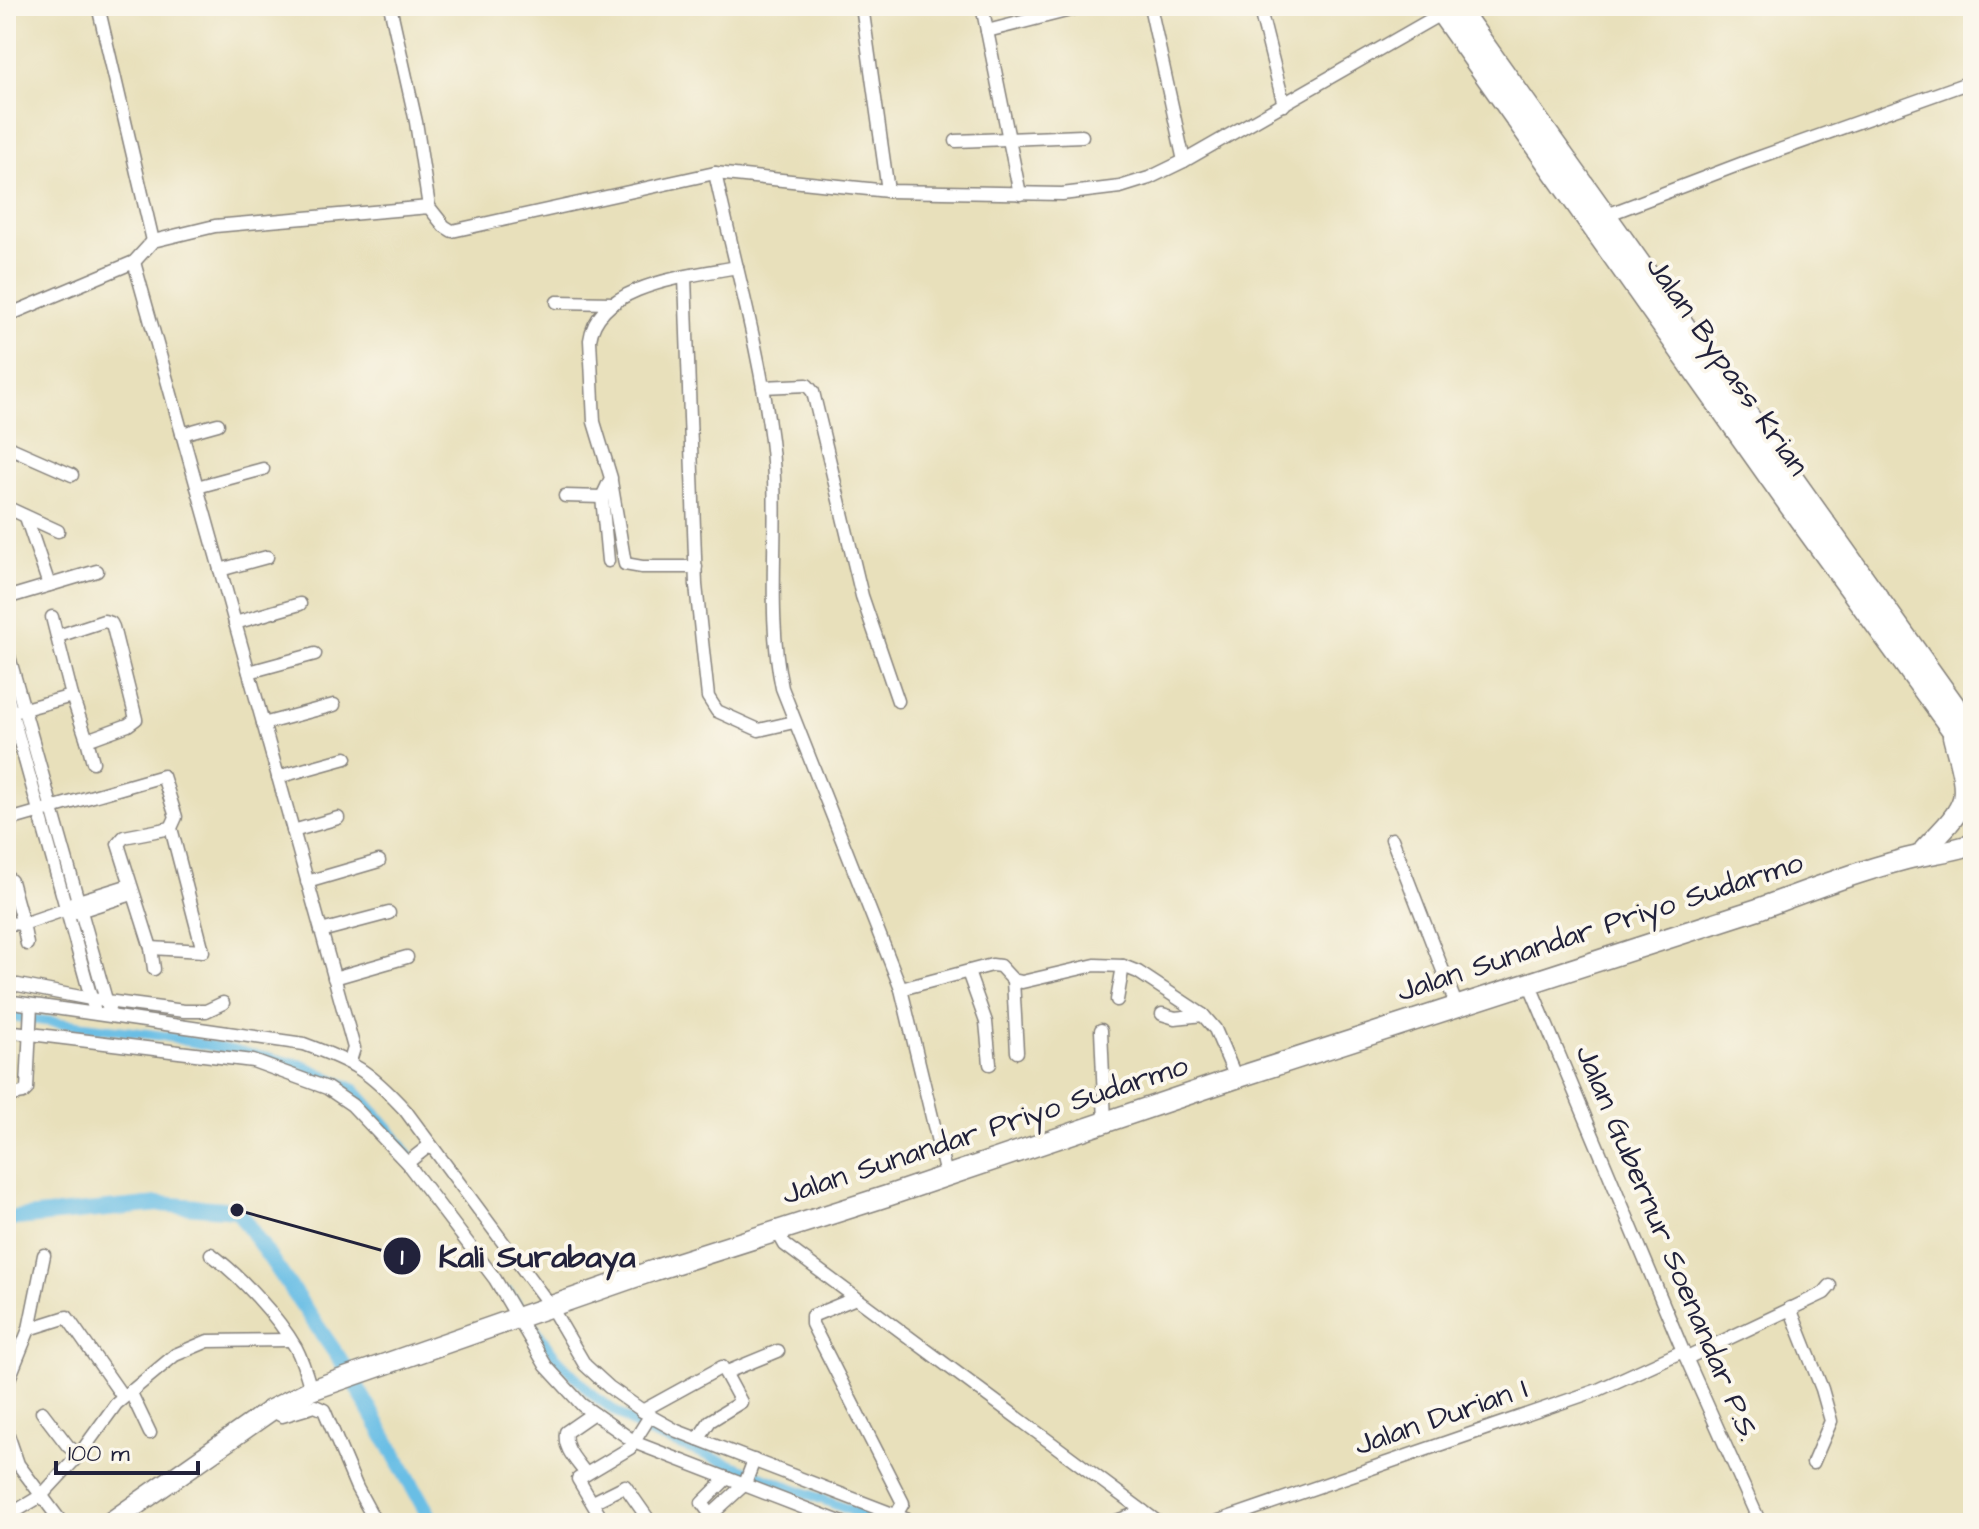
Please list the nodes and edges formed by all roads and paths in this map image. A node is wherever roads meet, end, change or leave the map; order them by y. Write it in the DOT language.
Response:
graph roads {
  1 [pos="98,6"];
  2 [pos="390,6"];
  3 [pos="862,6"];
  4 [pos="982,6"];
  5 [pos="1086,6"];
  6 [pos="1150,6"];
  7 [pos="1259,6"];
  8 [pos="1448,8"];
  9 [pos="987,31"];
  10 [pos="1973,81"];
  11 [pos="1284,105"];
  12 [pos="1082,136"];
  13 [pos="1009,138"];
  14 [pos="956,141"];
  15 [pos="1184,161"];
  16 [pos="715,173"];
  17 [pos="888,191"];
  18 [pos="1020,194"];
  19 [pos="429,207"];
  20 [pos="1604,216"];
  21 [pos="153,241"];
  22 [pos="134,262"];
  23 [pos="737,267"];
  24 [pos="685,277"];
  25 [pos="557,302"];
  26 [pos="603,305"];
  27 [pos="6,316"];
  28 [pos="763,387"];
  29 [pos="218,424"];
  30 [pos="182,434"];
  31 [pos="6,446"];
  32 [pos="263,469"];
  33 [pos="72,475"];
  34 [pos="611,478"];
  35 [pos="197,487"];
  36 [pos="565,496"];
  37 [pos="602,497"];
  38 [pos="6,507"];
  39 [pos="26,517"];
  40 [pos="58,531"];
  41 [pos="267,557"];
  42 [pos="608,561"];
  43 [pos="696,567"];
  44 [pos="220,570"];
  45 [pos="97,571"];
  46 [pos="49,585"];
  47 [pos="6,598"];
  48 [pos="300,604"];
  49 [pos="52,617"];
  50 [pos="235,623"];
  51 [pos="58,636"];
  52 [pos="6,646"];
  53 [pos="315,654"];
  54 [pos="249,672"];
  55 [pos="6,692"];
  56 [pos="72,696"];
  57 [pos="898,701"];
  58 [pos="334,705"];
  59 [pos="14,712"];
  60 [pos="794,722"];
  61 [pos="263,724"];
  62 [pos="1950,725"];
  63 [pos="1973,731"];
  64 [pos="87,740"];
  65 [pos="346,758"];
  66 [pos="1973,759"];
  67 [pos="93,762"];
  68 [pos="278,777"];
  69 [pos="45,809"];
  70 [pos="338,818"];
  71 [pos="6,821"];
  72 [pos="171,828"];
  73 [pos="293,831"];
  74 [pos="1973,831"];
  75 [pos="1392,839"];
  76 [pos="1966,848"];
  77 [pos="1917,854"];
  78 [pos="379,861"];
  79 [pos="6,876"];
  80 [pos="307,882"];
  81 [pos="131,890"];
  82 [pos="79,905"];
  83 [pos="66,910"];
  84 [pos="389,913"];
  85 [pos="6,923"];
  86 [pos="23,924"];
  87 [pos="321,931"];
  88 [pos="27,944"];
  89 [pos="151,948"];
  90 [pos="407,957"];
  91 [pos="1123,966"];
  92 [pos="154,969"];
  93 [pos="968,972"];
  94 [pos="334,978"];
  95 [pos="1013,980"];
  96 [pos="1529,983"];
  97 [pos="901,989"];
  98 [pos="6,991"];
  99 [pos="1117,1000"];
  100 [pos="6,1001"];
  101 [pos="223,1003"];
  102 [pos="93,1006"];
  103 [pos="30,1007"];
  104 [pos="1457,1007"];
  105 [pos="108,1008"];
  106 [pos="1162,1014"];
  107 [pos="1203,1015"];
  108 [pos="189,1029"];
  109 [pos="1101,1030"];
  110 [pos="6,1031"];
  111 [pos="28,1033"];
  112 [pos="188,1050"];
  113 [pos="1017,1052"];
  114 [pos="350,1061"];
  115 [pos="990,1064"];
  116 [pos="1236,1078"];
  117 [pos="6,1096"];
  118 [pos="1105,1122"];
  119 [pos="428,1147"];
  120 [pos="409,1162"];
  121 [pos="946,1175"];
  122 [pos="777,1231"];
  123 [pos="211,1254"];
  124 [pos="44,1255"];
  125 [pos="1830,1286"];
  126 [pos="856,1298"];
  127 [pos="547,1308"];
  128 [pos="1790,1308"];
  129 [pos="520,1318"];
  130 [pos="29,1329"];
  131 [pos="290,1340"];
  132 [pos="778,1351"];
  133 [pos="1685,1355"];
  134 [pos="727,1372"];
  135 [pos="6,1386"];
  136 [pos="314,1389"];
  137 [pos="126,1394"];
  138 [pos="741,1402"];
  139 [pos="271,1410"];
  140 [pos="42,1412"];
  141 [pos="592,1414"];
  142 [pos="750,1414"];
  143 [pos="646,1417"];
  144 [pos="6,1429"];
  145 [pos="150,1433"];
  146 [pos="698,1439"];
  147 [pos="637,1441"];
  148 [pos="79,1455"];
  149 [pos="754,1462"];
  150 [pos="1813,1463"];
  151 [pos="586,1474"];
  152 [pos="727,1478"];
  153 [pos="745,1483"];
  154 [pos="41,1496"];
  155 [pos="593,1502"];
  156 [pos="1143,1511"];
  157 [pos="896,1515"];
  158 [pos="6,1517"];
  159 [pos="714,1519"];
  160 [pos="820,1519"];
  161 [pos="62,1523"];
  162 [pos="110,1523"];
  163 [pos="376,1523"];
  164 [pos="604,1523"];
  165 [pos="651,1523"];
  166 [pos="843,1523"];
  167 [pos="916,1523"];
  168 [pos="1111,1523"];
  169 [pos="1159,1523"];
  170 [pos="1213,1523"];
  171 [pos="1760,1523"];
  1 -- 21 [label="street"];
  2 -- 19 [label="street"];
  3 -- 17 [label="street"];
  4 -- 9 [label="street"];
  5 -- 9 [label="street"];
  6 -- 15 [label="street"];
  7 -- 11 [label="street"];
  8 -- 11 [label="street"];
  8 -- 20 [label="highway, Jalan Bypass Krian"];
  8 -- 62 [label="highway, Jalan Bypass Krian"];
  9 -- 13 [label="street"];
  10 -- 20 [label="street"];
  11 -- 15 [label="street"];
  12 -- 13 [label="street"];
  13 -- 14 [label="street"];
  13 -- 18 [label="street"];
  15 -- 18 [label="street"];
  16 -- 17 [label="street"];
  16 -- 19 [label="street"];
  16 -- 23 [label="street"];
  17 -- 18 [label="street"];
  19 -- 21 [label="street"];
  20 -- 63 [label="highway, Jalan Bypass Krian"];
  21 -- 22 [label="street"];
  22 -- 27 [label="street"];
  22 -- 30 [label="street"];
  23 -- 24 [label="street"];
  23 -- 28 [label="street"];
  24 -- 26 [label="street"];
  24 -- 43 [label="street"];
  25 -- 26 [label="street"];
  26 -- 34 [label="street"];
  28 -- 57 [label="street"];
  28 -- 60 [label="street"];
  29 -- 30 [label="street"];
  30 -- 35 [label="street"];
  31 -- 33 [label="street"];
  32 -- 35 [label="street"];
  34 -- 37 [label="street"];
  34 -- 43 [label="street"];
  35 -- 44 [label="street"];
  36 -- 37 [label="street"];
  37 -- 42 [label="street"];
  38 -- 39 [label="street"];
  39 -- 40 [label="street"];
  39 -- 46 [label="street"];
  41 -- 44 [label="street"];
  43 -- 60 [label="street"];
  44 -- 50 [label="street"];
  45 -- 46 [label="street"];
  46 -- 47 [label="street"];
  48 -- 50 [label="street"];
  49 -- 51 [label="street"];
  50 -- 54 [label="street"];
  51 -- 56 [label="street"];
  51 -- 64 [label="street"];
  52 -- 59 [label="street"];
  53 -- 54 [label="street"];
  54 -- 61 [label="street"];
  55 -- 59 [label="street"];
  56 -- 59 [label="street"];
  56 -- 64 [label="street"];
  58 -- 61 [label="street"];
  59 -- 69 [label="street"];
  60 -- 97 [label="street"];
  61 -- 68 [label="street"];
  62 -- 66 [label="highway, Jalan Bypass Krian"];
  62 -- 77 [label="highway"];
  64 -- 67 [label="street"];
  65 -- 68 [label="street"];
  68 -- 73 [label="street"];
  69 -- 71 [label="street"];
  69 -- 72 [label="street"];
  69 -- 82 [label="street"];
  69 -- 83 [label="street"];
  70 -- 73 [label="street"];
  72 -- 81 [label="street"];
  72 -- 89 [label="street"];
  73 -- 80 [label="street"];
  74 -- 77 [label="highway, Jalan Sunandar Priyo Sudarmo"];
  75 -- 104 [label="street"];
  76 -- 77 [label="highway, Jalan Sunandar Priyo Sudarmo"];
  77 -- 96 [label="highway, Jalan Sunandar Priyo Sudarmo"];
  78 -- 80 [label="street"];
  79 -- 86 [label="street"];
  80 -- 87 [label="street"];
  81 -- 82 [label="street"];
  81 -- 89 [label="street"];
  82 -- 83 [label="street"];
  82 -- 105 [label="street"];
  83 -- 86 [label="street"];
  83 -- 102 [label="street"];
  84 -- 87 [label="street"];
  85 -- 86 [label="street"];
  86 -- 88 [label="street"];
  87 -- 94 [label="street"];
  89 -- 92 [label="street"];
  90 -- 94 [label="street"];
  91 -- 95 [label="street"];
  91 -- 99 [label="street"];
  91 -- 107 [label="street"];
  93 -- 95 [label="street"];
  93 -- 97 [label="street"];
  93 -- 115 [label="street"];
  94 -- 114 [label="street"];
  95 -- 113 [label="street"];
  96 -- 104 [label="highway, Jalan Sunandar Priyo Sudarmo"];
  96 -- 133 [label="street, Jalan Gubernur Soenandar P.S."];
  97 -- 121 [label="street"];
  98 -- 102 [label="street"];
  100 -- 103 [label="street"];
  101 -- 105 [label="street"];
  102 -- 103 [label="street"];
  102 -- 105 [label="street"];
  103 -- 111 [label="street"];
  104 -- 116 [label="highway, Jalan Sunandar Priyo Sudarmo"];
  105 -- 108 [label="street"];
  106 -- 107 [label="street"];
  107 -- 116 [label="street"];
  108 -- 112 [label="street"];
  108 -- 114 [label="street"];
  109 -- 118 [label="street"];
  110 -- 111 [label="street"];
  111 -- 112 [label="street"];
  111 -- 117 [label="street"];
  112 -- 120 [label="street"];
  114 -- 119 [label="street"];
  116 -- 118 [label="highway, Jalan Sunandar Priyo Sudarmo"];
  118 -- 121 [label="highway, Jalan Sunandar Priyo Sudarmo"];
  119 -- 120 [label="street"];
  119 -- 127 [label="street"];
  120 -- 129 [label="street"];
  121 -- 122 [label="highway, Jalan Sunandar Priyo Sudarmo"];
  122 -- 126 [label="street"];
  122 -- 127 [label="highway, Jalan Sunandar Priyo Sudarmo"];
  123 -- 131 [label="street"];
  124 -- 130 [label="street"];
  125 -- 128 [label="street, Jalan Durian I"];
  126 -- 156 [label="street"];
  126 -- 157 [label="street"];
  127 -- 129 [label="highway, Jalan Sunandar Priyo Sudarmo"];
  127 -- 143 [label="street"];
  128 -- 133 [label="street, Jalan Durian I"];
  128 -- 150 [label="street"];
  129 -- 136 [label="highway, Jalan Sunandar Priyo Sudarmo"];
  129 -- 141 [label="street"];
  130 -- 135 [label="street"];
  130 -- 137 [label="street"];
  131 -- 136 [label="street"];
  131 -- 137 [label="street"];
  132 -- 134 [label="street"];
  133 -- 170 [label="street, Jalan Durian I"];
  133 -- 171 [label="street, Jalan Gubernur Soenandar P.S."];
  134 -- 138 [label="street"];
  134 -- 143 [label="street"];
  136 -- 139 [label="highway, Jalan Sunandar Priyo Sudarmo"];
  137 -- 145 [label="street"];
  137 -- 148 [label="street"];
  138 -- 142 [label="street"];
  138 -- 146 [label="street"];
  139 -- 162 [label="highway, Jalan Sunandar Priyo Sudarmo"];
  139 -- 163 [label="street"];
  140 -- 148 [label="street"];
  141 -- 147 [label="street"];
  141 -- 151 [label="street"];
  143 -- 146 [label="street"];
  143 -- 147 [label="street"];
  144 -- 154 [label="street"];
  146 -- 149 [label="street"];
  147 -- 151 [label="street"];
  147 -- 152 [label="street"];
  148 -- 154 [label="street"];
  149 -- 153 [label="street"];
  149 -- 157 [label="street"];
  151 -- 155 [label="street"];
  152 -- 153 [label="street"];
  152 -- 159 [label="street"];
  153 -- 159 [label="street"];
  153 -- 160 [label="street"];
  154 -- 158 [label="street"];
  154 -- 161 [label="street"];
  155 -- 164 [label="street"];
  155 -- 165 [label="street"];
  156 -- 168 [label="street"];
  156 -- 169 [label="street"];
  157 -- 167 [label="street"];
  160 -- 166 [label="street"];
}
